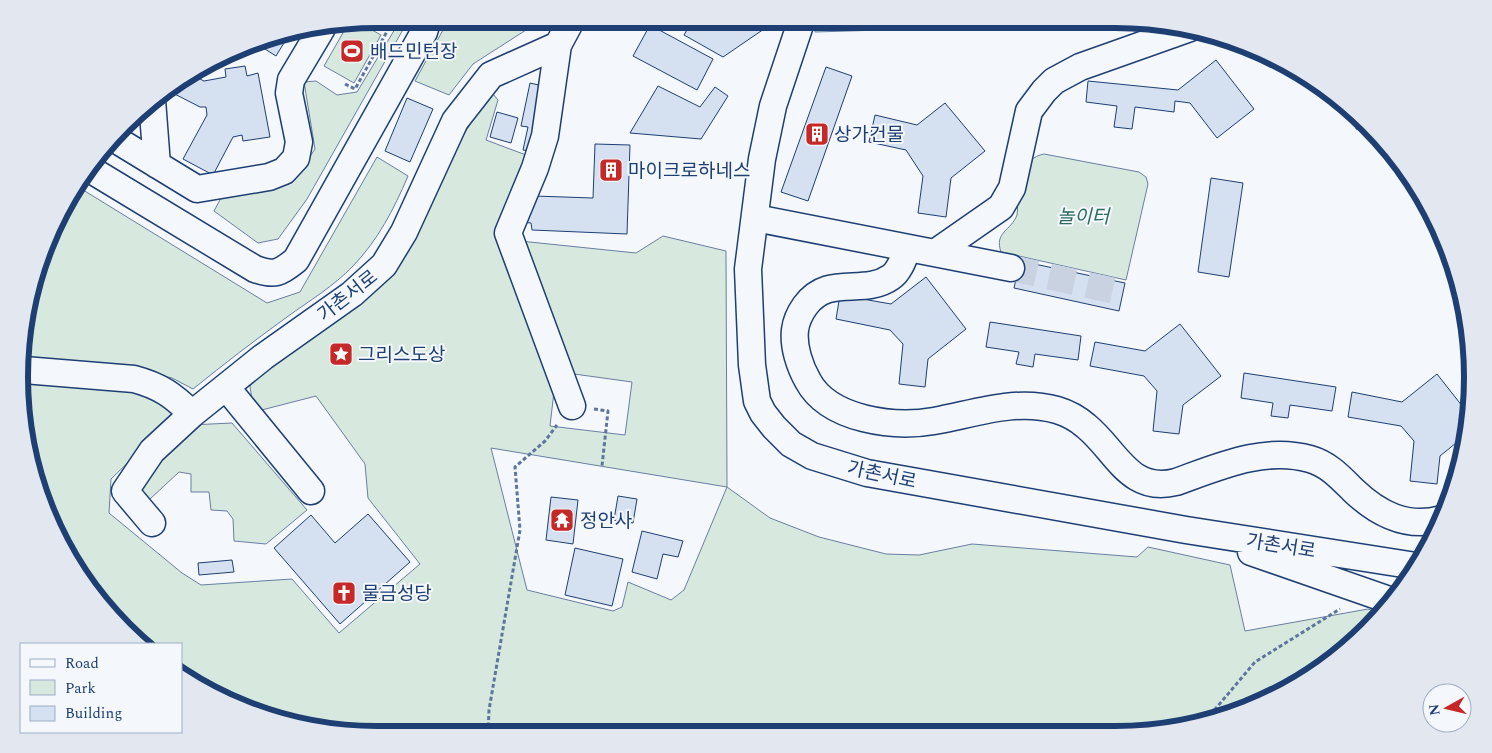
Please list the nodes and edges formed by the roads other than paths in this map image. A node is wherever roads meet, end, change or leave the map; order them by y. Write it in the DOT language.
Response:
graph roads {
  1 [pos="425,28"];
  2 [pos="567,28"];
  3 [pos="799,28"];
  4 [pos="320,32"];
  5 [pos="1176,33"];
  6 [pos="558,45"];
  7 [pos="153,109"];
  8 [pos="119,141"];
  9 [pos="157,165"];
  10 [pos="94,172"];
  11 [pos="754,218"];
  12 [pos="908,248"];
  13 [pos="936,254"];
  14 [pos="1011,268"];
  15 [pos="28,370"];
  16 [pos="226,387"];
  17 [pos="572,406"];
  18 [pos="192,414"];
  19 [pos="311,491"];
  20 [pos="1433,521"];
  21 [pos="152,523"];
  22 [pos="1186,530"];
  23 [pos="1409,565"];
  24 [pos="1385,598"];
  1 -- 10 [label="street"];
  2 -- 6 [label="street"];
  3 -- 11 [label="street, 가촌서로"];
  4 -- 9 [label="street"];
  5 -- 13 [label="street"];
  6 -- 16 [label="street, 가촌서로"];
  6 -- 17 [label="street"];
  7 -- 9 [label="street"];
  8 -- 9 [label="street"];
  11 -- 12 [label="street"];
  11 -- 22 [label="street, 가촌서로"];
  12 -- 13 [label="street"];
  12 -- 20 [label="street"];
  13 -- 14 [label="street"];
  15 -- 18 [label="street"];
  16 -- 18 [label="street, 가촌서로"];
  16 -- 19 [label="street"];
  18 -- 21 [label="street, 가촌서로"];
  22 -- 23 [label="street, 가촌서로"];
  22 -- 24 [label="street"];
}
